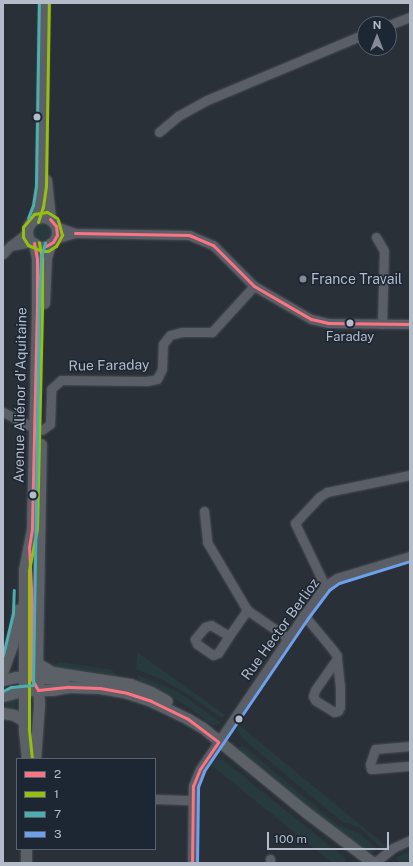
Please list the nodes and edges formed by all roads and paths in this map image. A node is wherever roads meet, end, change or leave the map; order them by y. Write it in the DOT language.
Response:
graph roads {
  1 [pos="44,3"];
  2 [pos="49,3"];
  3 [pos="410,17"];
  4 [pos="397,22"];
  5 [pos="357,37"];
  6 [pos="159,132"];
  7 [pos="33,220"];
  8 [pos="53,223"];
  9 [pos="75,233"];
  10 [pos="376,237"];
  11 [pos="31,239"];
  12 [pos="52,242"];
  13 [pos="3,254"];
  14 [pos="254,286"];
  15 [pos="382,324"];
  16 [pos="410,324"];
  17 [pos="3,412"];
  18 [pos="38,429"];
  19 [pos="37,444"];
  20 [pos="410,475"];
  21 [pos="204,511"];
  22 [pos="29,547"];
  23 [pos="410,556"];
  24 [pos="24,570"];
  25 [pos="325,586"];
  26 [pos="247,610"];
  27 [pos="304,615"];
  28 [pos="229,636"];
  29 [pos="288,638"];
  30 [pos="337,659"];
  31 [pos="37,662"];
  32 [pos="3,670"];
  33 [pos="31,678"];
  34 [pos="82,678"];
  35 [pos="3,680"];
  36 [pos="31,690"];
  37 [pos="3,696"];
  38 [pos="3,713"];
  39 [pos="188,719"];
  40 [pos="24,721"];
  41 [pos="218,742"];
  42 [pos="410,746"];
  43 [pos="27,758"];
  44 [pos="34,758"];
  45 [pos="410,766"];
  46 [pos="156,799"];
  47 [pos="193,800"];
  48 [pos="410,840"];
  49 [pos="26,850"];
  50 [pos="32,850"];
  51 [pos="26,863"];
  52 [pos="32,863"];
  53 [pos="192,863"];
  54 [pos="373,863"];
  1 -- 7 [label="main road"];
  2 -- 8 [label="main road"];
  3 -- 4 [label="street"];
  5 -- 6 [label="street"];
  7 -- 8 [label="main road"];
  7 -- 11 [label="main road"];
  8 -- 9 [label="street"];
  8 -- 12 [label="main road"];
  9 -- 12 [label="street"];
  9 -- 14 [label="street"];
  10 -- 15 [label="street"];
  11 -- 12 [label="main road"];
  11 -- 13 [label="street"];
  11 -- 18 [label="main road, Avenue Aliénor d'Aquitaine"];
  12 -- 18 [label="main road, Avenue Aliénor d'Aquitaine"];
  14 -- 15 [label="street"];
  14 -- 18 [label="street, Rue Faraday"];
  15 -- 16 [label="street"];
  17 -- 18 [label="street"];
  18 -- 19 [label="main road, Avenue Aliénor d'Aquitaine"];
  19 -- 22 [label="main road, Avenue Aliénor d'Aquitaine"];
  19 -- 31 [label="main road, Avenue Aliénor d'Aquitaine"];
  20 -- 25 [label="street"];
  21 -- 26 [label="street"];
  22 -- 24 [label="main road, Avenue Aliénor d'Aquitaine"];
  22 -- 33 [label="main road, Avenue Aliénor d'Aquitaine"];
  23 -- 25 [label="street, Rue Hector Berlioz"];
  24 -- 32 [label="main road, Avenue Aliénor d'Aquitaine"];
  24 -- 33 [label="main road, Avenue Aliénor d'Aquitaine"];
  25 -- 27 [label="street, Rue Hector Berlioz"];
  26 -- 28 [label="street"];
  26 -- 29 [label="street"];
  27 -- 29 [label="street, Rue Hector Berlioz"];
  27 -- 30 [label="street"];
  29 -- 41 [label="street, Rue Hector Berlioz"];
  30 -- 30 [label="street"];
  31 -- 33 [label="main road, Avenue Aliénor d'Aquitaine"];
  31 -- 34 [label="main road"];
  33 -- 34 [label="main road"];
  33 -- 35 [label="main road"];
  33 -- 36 [label="main road"];
  34 -- 39 [label="main road"];
  36 -- 37 [label="main road"];
  36 -- 39 [label="main road"];
  36 -- 40 [label="main road"];
  36 -- 44 [label="main road"];
  38 -- 40 [label="main road"];
  39 -- 41 [label="main road"];
  40 -- 43 [label="main road"];
  41 -- 47 [label="street, Rue Hector Berlioz"];
  41 -- 54 [label="main road"];
  42 -- 45 [label="street"];
  46 -- 47 [label="street"];
  47 -- 53 [label="street, Rue Hector Berlioz"];
  48 -- 54 [label="street"];
  49 -- 51 [label="main road"];
  50 -- 52 [label="main road"];
}
